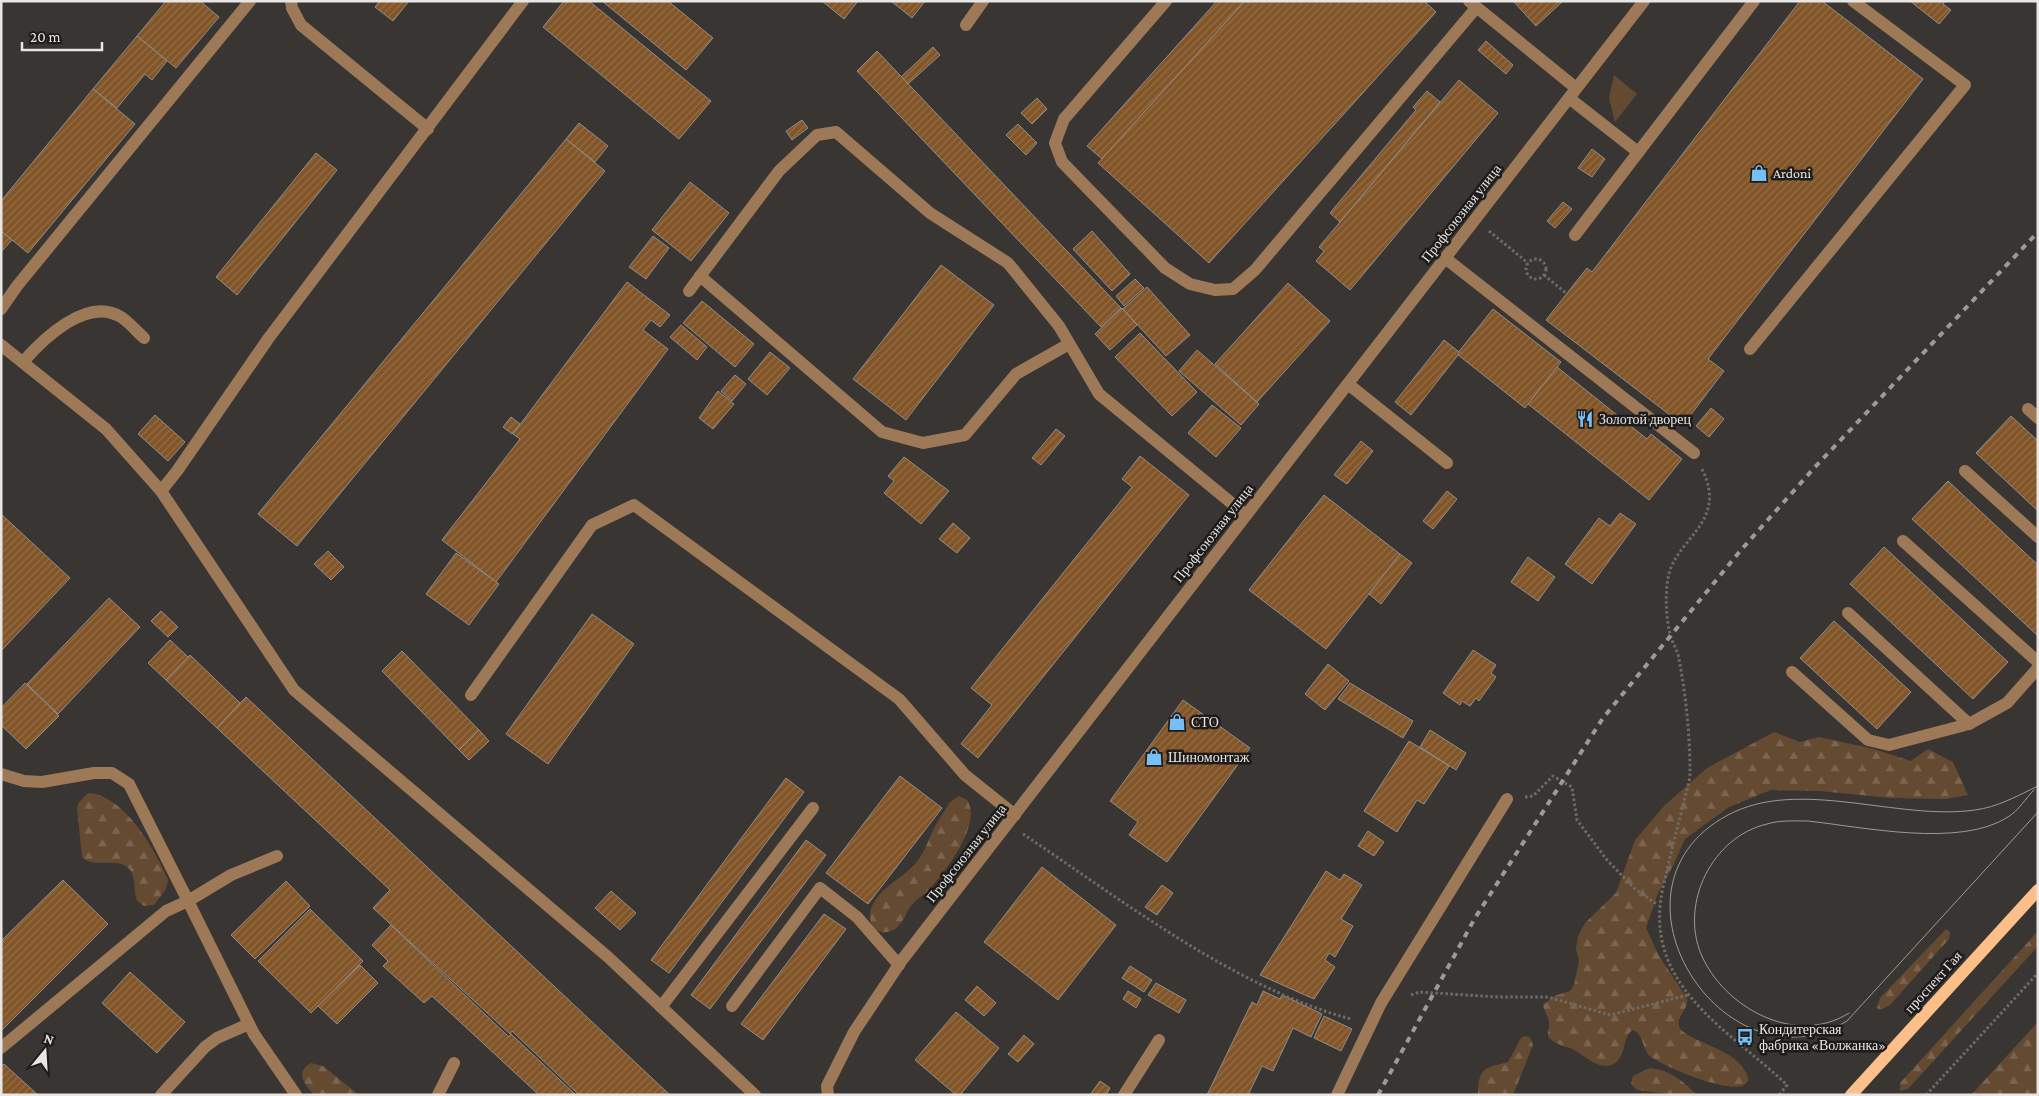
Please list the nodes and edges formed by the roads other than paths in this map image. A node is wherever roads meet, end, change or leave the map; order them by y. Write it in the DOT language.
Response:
graph roads {
  1 [pos="250,1"];
  2 [pos="290,1"];
  3 [pos="523,1"];
  4 [pos="984,1"];
  5 [pos="1166,1"];
  6 [pos="1644,1"];
  7 [pos="1754,1"];
  8 [pos="1853,1"];
  9 [pos="1472,5"];
  10 [pos="966,25"];
  11 [pos="1573,93"];
  12 [pos="428,129"];
  13 [pos="1638,152"];
  14 [pos="1575,235"];
  15 [pos="1445,258"];
  16 [pos="700,276"];
  17 [pos="689,292"];
  18 [pos="1,309"];
  19 [pos="144,338"];
  20 [pos="1069,344"];
  21 [pos="1,345"];
  22 [pos="1750,349"];
  23 [pos="23,362"];
  24 [pos="1348,384"];
  25 [pos="2028,408"];
  26 [pos="2038,418"];
  27 [pos="1694,453"];
  28 [pos="1447,463"];
  29 [pos="1966,471"];
  30 [pos="160,491"];
  31 [pos="1246,515"];
  32 [pos="2038,537"];
  33 [pos="1903,541"];
  34 [pos="1848,613"];
  35 [pos="2038,662"];
  36 [pos="2038,668"];
  37 [pos="1792,672"];
  38 [pos="471,695"];
  39 [pos="1969,724"];
  40 [pos="1,774"];
  41 [pos="1508,799"];
  42 [pos="813,808"];
  43 [pos="1011,819"];
  44 [pos="277,856"];
  45 [pos="2038,890"];
  46 [pos="188,901"];
  47 [pos="899,965"];
  48 [pos="732,1006"];
  49 [pos="661,1007"];
  50 [pos="249,1024"];
  51 [pos="1159,1040"];
  52 [pos="1,1048"];
  53 [pos="454,1063"];
  54 [pos="161,1095"];
  55 [pos="296,1095"];
  56 [pos="438,1095"];
  57 [pos="755,1095"];
  58 [pos="828,1095"];
  59 [pos="1124,1095"];
  60 [pos="1337,1095"];
  61 [pos="1851,1095"];
  1 -- 18 [label="street"];
  2 -- 12 [label="street"];
  3 -- 12 [label="street"];
  4 -- 10 [label="street"];
  5 -- 9 [label="street"];
  6 -- 11 [label="street, Профсоюзная улица"];
  7 -- 13 [label="street"];
  8 -- 22 [label="street"];
  9 -- 11 [label="street"];
  11 -- 13 [label="street"];
  11 -- 15 [label="street, Профсоюзная улица"];
  12 -- 30 [label="street"];
  13 -- 14 [label="street"];
  15 -- 24 [label="street, Профсоюзная улица"];
  15 -- 27 [label="street"];
  16 -- 17 [label="street"];
  16 -- 20 [label="street"];
  16 -- 20 [label="street"];
  19 -- 23 [label="street"];
  20 -- 31 [label="street"];
  21 -- 23 [label="street"];
  23 -- 30 [label="street"];
  24 -- 28 [label="street"];
  24 -- 31 [label="street, Профсоюзная улица"];
  25 -- 26 [label="street"];
  29 -- 32 [label="street"];
  30 -- 49 [label="street"];
  31 -- 43 [label="street, Профсоюзная улица"];
  33 -- 35 [label="street"];
  34 -- 39 [label="street"];
  36 -- 39 [label="street"];
  37 -- 39 [label="street"];
  38 -- 43 [label="street"];
  40 -- 46 [label="street"];
  41 -- 60 [label="street"];
  42 -- 49 [label="street"];
  43 -- 47 [label="street, Профсоюзная улица"];
  44 -- 46 [label="street"];
  45 -- 61 [label="main road, проспект Гая"];
  46 -- 50 [label="street"];
  46 -- 52 [label="street"];
  47 -- 48 [label="street"];
  47 -- 58 [label="street, Профсоюзная улица"];
  49 -- 57 [label="street"];
  50 -- 54 [label="street"];
  50 -- 55 [label="street"];
  51 -- 59 [label="street"];
  53 -- 56 [label="street"];
}
